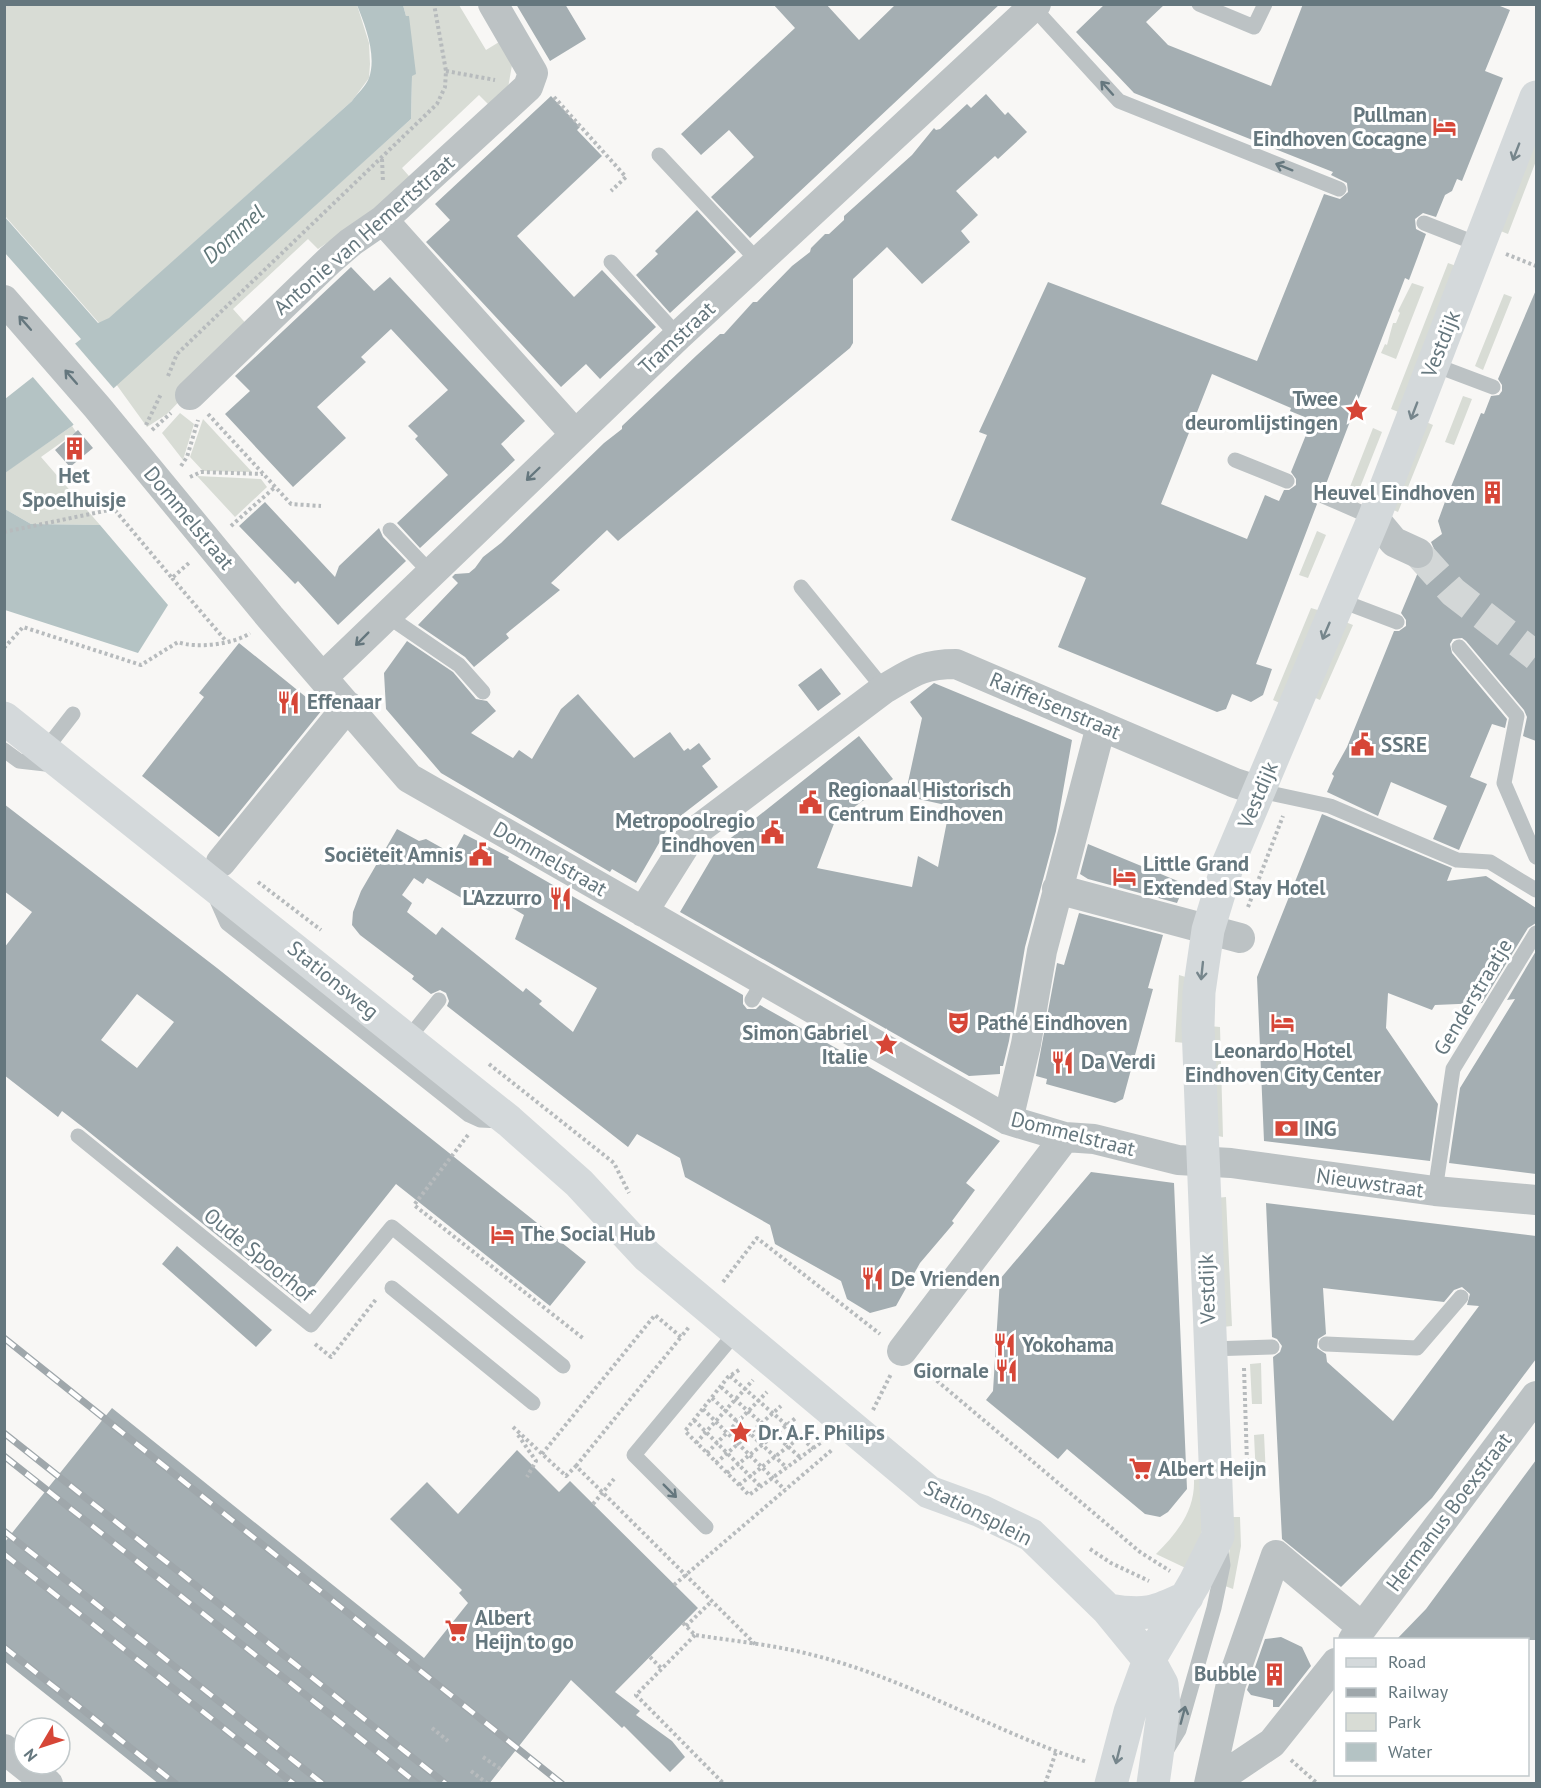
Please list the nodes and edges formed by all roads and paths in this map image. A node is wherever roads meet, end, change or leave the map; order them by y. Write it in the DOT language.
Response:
graph roads {
  1 [pos="434,4"];
  2 [pos="493,4"];
  3 [pos="1199,4"];
  4 [pos="1264,4"];
  5 [pos="1035,6"];
  6 [pos="446,71"];
  7 [pos="530,80"];
  8 [pos="1536,97"];
  9 [pos="659,155"];
  10 [pos="1338,189"];
  11 [pos="611,191"];
  12 [pos="383,220"];
  13 [pos="1424,223"];
  14 [pos="1480,245"];
  15 [pos="611,262"];
  16 [pos="760,262"];
  17 [pos="4,300"];
  18 [pos="678,336"];
  19 [pos="1432,364"];
  20 [pos="1493,387"];
  21 [pos="180,394"];
  22 [pos="575,434"];
  23 [pos="131,449"];
  24 [pos="1235,460"];
  25 [pos="263,474"];
  26 [pos="1287,482"];
  27 [pos="275,487"];
  28 [pos="165,489"];
  29 [pos="1321,495"];
  30 [pos="321,506"];
  31 [pos="1374,518"];
  32 [pos="390,530"];
  33 [pos="4,532"];
  34 [pos="211,543"];
  35 [pos="1418,553"];
  36 [pos="430,572"];
  37 [pos="172,578"];
  38 [pos="801,587"];
  39 [pos="1339,600"];
  40 [pos="386,615"];
  41 [pos="270,617"];
  42 [pos="1397,622"];
  43 [pos="227,642"];
  44 [pos="1459,647"];
  45 [pos="4,648"];
  46 [pos="323,677"];
  47 [pos="884,689"];
  48 [pos="483,692"];
  49 [pos="348,706"];
  50 [pos="73,714"];
  51 [pos="4,718"];
  52 [pos="1101,726"];
  53 [pos="4,750"];
  54 [pos="55,758"];
  55 [pos="1260,791"];
  56 [pos="1536,857"];
  57 [pos="220,863"];
  58 [pos="1057,889"];
  59 [pos="1536,890"];
  60 [pos="643,912"];
  61 [pos="1208,930"];
  62 [pos="1536,933"];
  63 [pos="1240,938"];
  64 [pos="439,1000"];
  65 [pos="407,1040"];
  66 [pos="1008,1120"];
  67 [pos="494,1121"];
  68 [pos="78,1136"];
  69 [pos="1065,1137"];
  70 [pos="1203,1162"];
  71 [pos="1435,1191"];
  72 [pos="1536,1200"];
  73 [pos="647,1256"];
  74 [pos="392,1288"];
  75 [pos="715,1293"];
  76 [pos="1461,1297"];
  77 [pos="737,1331"];
  78 [pos="681,1336"];
  79 [pos="584,1339"];
  80 [pos="1326,1344"];
  81 [pos="1272,1347"];
  82 [pos="1210,1349"];
  83 [pos="902,1351"];
  84 [pos="562,1366"];
  85 [pos="730,1376"];
  86 [pos="756,1377"];
  87 [pos="721,1387"];
  88 [pos="745,1389"];
  89 [pos="1536,1396"];
  90 [pos="712,1398"];
  91 [pos="735,1400"];
  92 [pos="758,1401"];
  93 [pos="785,1402"];
  94 [pos="532,1403"];
  95 [pos="793,1408"];
  96 [pos="703,1409"];
  97 [pos="726,1410"];
  98 [pos="748,1411"];
  99 [pos="773,1413"];
  100 [pos="800,1414"];
  101 [pos="694,1420"];
  102 [pos="807,1420"];
  103 [pos="716,1421"];
  104 [pos="738,1422"];
  105 [pos="762,1423"];
  106 [pos="787,1425"];
  107 [pos="813,1426"];
  108 [pos="706,1432"];
  109 [pos="727,1432"];
  110 [pos="750,1433"];
  111 [pos="839,1433"];
  112 [pos="775,1435"];
  113 [pos="800,1437"];
  114 [pos="696,1443"];
  115 [pos="717,1443"];
  116 [pos="739,1443"];
  117 [pos="762,1445"];
  118 [pos="788,1447"];
  119 [pos="814,1449"];
  120 [pos="707,1453"];
  121 [pos="727,1453"];
  122 [pos="542,1454"];
  123 [pos="751,1454"];
  124 [pos="775,1457"];
  125 [pos="802,1459"];
  126 [pos="716,1463"];
  127 [pos="738,1464"];
  128 [pos="576,1466"];
  129 [pos="763,1466"];
  130 [pos="787,1468"];
  131 [pos="727,1473"];
  132 [pos="750,1476"];
  133 [pos="527,1477"];
  134 [pos="774,1477"];
  135 [pos="614,1479"];
  136 [pos="739,1485"];
  137 [pos="761,1487"];
  138 [pos="785,1490"];
  139 [pos="603,1493"];
  140 [pos="593,1504"];
  141 [pos="705,1527"];
  142 [pos="1218,1536"];
  143 [pos="1140,1552"];
  144 [pos="685,1575"];
  145 [pos="674,1585"];
  146 [pos="1187,1597"];
  147 [pos="712,1601"];
  148 [pos="1108,1610"];
  149 [pos="1357,1633"];
  150 [pos="696,1635"];
  151 [pos="756,1645"];
  152 [pos="650,1657"];
  153 [pos="1149,1660"];
  154 [pos="1334,1664"];
  155 [pos="662,1669"];
  156 [pos="432,1728"];
  157 [pos="448,1741"];
  158 [pos="4,1749"];
  159 [pos="483,1756"];
  160 [pos="502,1770"];
  161 [pos="471,1771"];
  162 [pos="1155,1775"];
  163 [pos="1204,1782"];
  164 [pos="48,1784"];
  165 [pos="488,1784"];
  166 [pos="724,1784"];
  167 [pos="1046,1784"];
  168 [pos="1111,1784"];
  1 -- 6 [label="path"];
  2 -- 7 [label="street"];
  3 -- 4 [label="lane"];
  10 -- 5 [label="lane, one-way"];
  5 -- 16 [label="street, Tramstraat"];
  6 -- 7 [label="path"];
  6 -- 21 [label="path"];
  7 -- 11 [label="path"];
  7 -- 12 [label="street, Antonie van Hemertstraat"];
  8 -- 14 [label="street, Vestdijk, one-way"];
  9 -- 16 [label="lane"];
  12 -- 21 [label="street, Antonie van Hemertstraat"];
  12 -- 22 [label="street"];
  13 -- 14 [label="lane"];
  14 -- 19 [label="street, Vestdijk"];
  15 -- 18 [label="lane"];
  16 -- 18 [label="street, Tramstraat"];
  23 -- 17 [label="street, Dommelstraat, one-way"];
  18 -- 22 [label="street, Tramstraat"];
  19 -- 20 [label="lane"];
  19 -- 31 [label="street, Vestdijk, one-way"];
  21 -- 23 [label="path"];
  21 -- 23 [label="path"];
  21 -- 25 [label="path"];
  21 -- 28 [label="path"];
  22 -- 36 [label="street, Tramstraat, one-way"];
  23 -- 28 [label="street, Dommelstraat"];
  24 -- 26 [label="lane"];
  25 -- 27 [label="path"];
  25 -- 28 [label="path"];
  27 -- 30 [label="path"];
  27 -- 34 [label="path"];
  28 -- 34 [label="street, Dommelstraat"];
  29 -- 31 [label="lane"];
  31 -- 35 [label="street"];
  31 -- 39 [label="street, Vestdijk"];
  32 -- 36 [label="lane"];
  33 -- 37 [label="path"];
  34 -- 37 [label="path"];
  34 -- 41 [label="street, Dommelstraat"];
  36 -- 40 [label="street, Tramstraat"];
  37 -- 43 [label="path"];
  38 -- 47 [label="lane"];
  39 -- 42 [label="lane"];
  39 -- 55 [label="street, Vestdijk, one-way"];
  40 -- 46 [label="street, Tramstraat, one-way"];
  40 -- 48 [label="lane"];
  41 -- 43 [label="path"];
  41 -- 46 [label="street, Dommelstraat"];
  43 -- 45 [label="path"];
  44 -- 56 [label="lane"];
  46 -- 49 [label="street, Dommelstraat"];
  47 -- 52 [label="street, Raiffeisenstraat"];
  47 -- 60 [label="street, Raiffeisenstraat"];
  49 -- 57 [label="street"];
  49 -- 60 [label="street, Dommelstraat"];
  50 -- 54 [label="lane"];
  51 -- 54 [label="street, Stationsweg"];
  52 -- 55 [label="street, Raiffeisenstraat"];
  52 -- 58 [label="street"];
  53 -- 54 [label="lane"];
  54 -- 57 [label="street, Stationsweg"];
  55 -- 59 [label="lane, Raiffeisenstraat"];
  55 -- 61 [label="street, Vestdijk"];
  57 -- 65 [label="street, Stationsweg"];
  57 -- 67 [label="lane"];
  58 -- 61 [label="street"];
  58 -- 66 [label="street"];
  60 -- 66 [label="street, Dommelstraat"];
  61 -- 63 [label="street"];
  61 -- 70 [label="street, Vestdijk, one-way"];
  62 -- 71 [label="lane, Genderstraatje"];
  64 -- 65 [label="lane"];
  65 -- 67 [label="street, Stationsweg"];
  66 -- 69 [label="street, Dommelstraat"];
  67 -- 73 [label="street, Stationsweg"];
  67 -- 79 [label="path"];
  68 -- 84 [label="lane, Oude Spoorhof"];
  69 -- 70 [label="street, Dommelstraat"];
  69 -- 83 [label="street"];
  70 -- 71 [label="street, Nieuwstraat"];
  70 -- 82 [label="street, Vestdijk"];
  71 -- 72 [label="street, Nieuwstraat"];
  73 -- 75 [label="street, Stationsplein"];
  74 -- 94 [label="lane"];
  75 -- 77 [label="street, Stationsplein"];
  75 -- 78 [label="path"];
  75 -- 83 [label="path"];
  76 -- 80 [label="lane"];
  77 -- 111 [label="street, Stationsplein"];
  77 -- 141 [label="lane, one-way"];
  78 -- 122 [label="path"];
  78 -- 128 [label="path"];
  81 -- 82 [label="lane"];
  82 -- 142 [label="street, Vestdijk"];
  83 -- 111 [label="path"];
  83 -- 143 [label="path"];
  85 -- 86 [label="path"];
  85 -- 87 [label="path"];
  85 -- 88 [label="path"];
  86 -- 88 [label="path"];
  86 -- 92 [label="path"];
  87 -- 90 [label="path"];
  87 -- 91 [label="path"];
  88 -- 91 [label="path"];
  88 -- 92 [label="path"];
  89 -- 149 [label="street, Hermanus Boexstraat"];
  90 -- 96 [label="path"];
  90 -- 97 [label="path"];
  91 -- 97 [label="path"];
  91 -- 98 [label="path"];
  92 -- 98 [label="path"];
  92 -- 99 [label="path"];
  93 -- 99 [label="path"];
  95 -- 100 [label="path"];
  96 -- 101 [label="path"];
  96 -- 103 [label="path"];
  97 -- 103 [label="path"];
  97 -- 104 [label="path"];
  98 -- 104 [label="path"];
  98 -- 105 [label="path"];
  99 -- 105 [label="path"];
  99 -- 106 [label="path"];
  100 -- 102 [label="path"];
  100 -- 106 [label="path"];
  101 -- 108 [label="path"];
  101 -- 114 [label="path"];
  103 -- 108 [label="path"];
  103 -- 109 [label="path"];
  104 -- 109 [label="path"];
  104 -- 110 [label="path"];
  105 -- 110 [label="path"];
  105 -- 112 [label="path"];
  106 -- 112 [label="path"];
  106 -- 113 [label="path"];
  107 -- 113 [label="path"];
  108 -- 114 [label="path"];
  108 -- 115 [label="path"];
  109 -- 115 [label="path"];
  109 -- 116 [label="path"];
  110 -- 116 [label="path"];
  110 -- 117 [label="path"];
  111 -- 119 [label="path"];
  111 -- 138 [label="path"];
  111 -- 148 [label="street, Stationsplein"];
  112 -- 117 [label="path"];
  112 -- 118 [label="path"];
  113 -- 118 [label="path"];
  113 -- 119 [label="path"];
  114 -- 120 [label="path"];
  115 -- 120 [label="path"];
  115 -- 121 [label="path"];
  116 -- 121 [label="path"];
  116 -- 123 [label="path"];
  117 -- 123 [label="path"];
  117 -- 124 [label="path"];
  118 -- 124 [label="path"];
  118 -- 125 [label="path"];
  119 -- 125 [label="path"];
  120 -- 126 [label="path"];
  121 -- 126 [label="path"];
  121 -- 127 [label="path"];
  122 -- 128 [label="path"];
  122 -- 133 [label="path"];
  123 -- 127 [label="path"];
  123 -- 129 [label="path"];
  124 -- 129 [label="path"];
  124 -- 130 [label="path"];
  125 -- 130 [label="path"];
  126 -- 131 [label="path"];
  127 -- 131 [label="path"];
  127 -- 132 [label="path"];
  128 -- 139 [label="path"];
  129 -- 132 [label="path"];
  129 -- 134 [label="path"];
  130 -- 134 [label="path"];
  131 -- 136 [label="path"];
  132 -- 136 [label="path"];
  132 -- 137 [label="path"];
  134 -- 137 [label="path"];
  134 -- 138 [label="path"];
  135 -- 139 [label="path"];
  136 -- 137 [label="path"];
  138 -- 144 [label="path"];
  139 -- 140 [label="path"];
  139 -- 144 [label="path"];
  142 -- 146 [label="street, Vestdijk"];
  162 -- 142 [label="lane, Vestdijk, one-way"];
  144 -- 145 [label="path"];
  144 -- 147 [label="path"];
  146 -- 148 [label="street"];
  146 -- 153 [label="street, Vestdijk"];
  147 -- 150 [label="path"];
  147 -- 151 [label="path"];
  148 -- 153 [label="street, Stationsplein"];
  149 -- 163 [label="street"];
  150 -- 151 [label="path"];
  150 -- 155 [label="path"];
  151 -- 167 [label="path"];
  152 -- 155 [label="path"];
  153 -- 162 [label="street, Stationsplein"];
  153 -- 168 [label="street, Vestdijk, one-way"];
  154 -- 163 [label="street"];
  155 -- 166 [label="path"];
  156 -- 157 [label="path"];
  158 -- 164 [label="street"];
  159 -- 160 [label="path"];
  161 -- 165 [label="path"];
}
